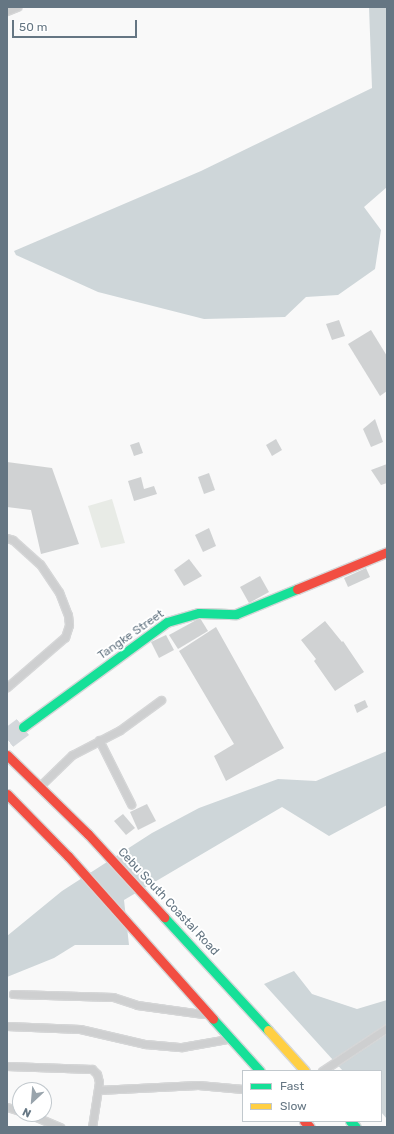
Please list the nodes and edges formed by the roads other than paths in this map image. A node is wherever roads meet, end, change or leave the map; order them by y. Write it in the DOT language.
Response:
graph roads {
  1 [pos="17,7"];
  2 [pos="7,11"];
  3 [pos="7,538"];
  4 [pos="387,552"];
  5 [pos="7,687"];
  6 [pos="161,700"];
  7 [pos="23,727"];
  8 [pos="98,740"];
  9 [pos="7,755"];
  10 [pos="39,786"];
  11 [pos="7,794"];
  12 [pos="131,804"];
  13 [pos="12,994"];
  14 [pos="209,1015"];
  15 [pos="7,1026"];
  16 [pos="387,1028"];
  17 [pos="232,1038"];
  18 [pos="7,1066"];
  19 [pos="259,1070"];
  20 [pos="304,1070"];
  21 [pos="324,1070"];
  22 [pos="242,1089"];
  23 [pos="98,1090"];
  24 [pos="48,1122"];
  25 [pos="60,1127"];
  26 [pos="92,1127"];
  1 -- 2 [label="lane"];
  3 -- 5 [label="lane"];
  4 -- 7 [label="main road, Tangke Street"];
  6 -- 8 [label="lane"];
  8 -- 10 [label="lane"];
  8 -- 12 [label="lane"];
  9 -- 10 [label="main road, Cebu South Coastal Road"];
  10 -- 20 [label="main road, Cebu South Coastal Road"];
  11 -- 14 [label="main road"];
  13 -- 14 [label="lane"];
  14 -- 17 [label="main road"];
  15 -- 17 [label="lane"];
  16 -- 21 [label="lane"];
  17 -- 19 [label="main road"];
  18 -- 23 [label="lane"];
  22 -- 23 [label="lane"];
  23 -- 26 [label="lane"];
  24 -- 25 [label="lane"];
}
